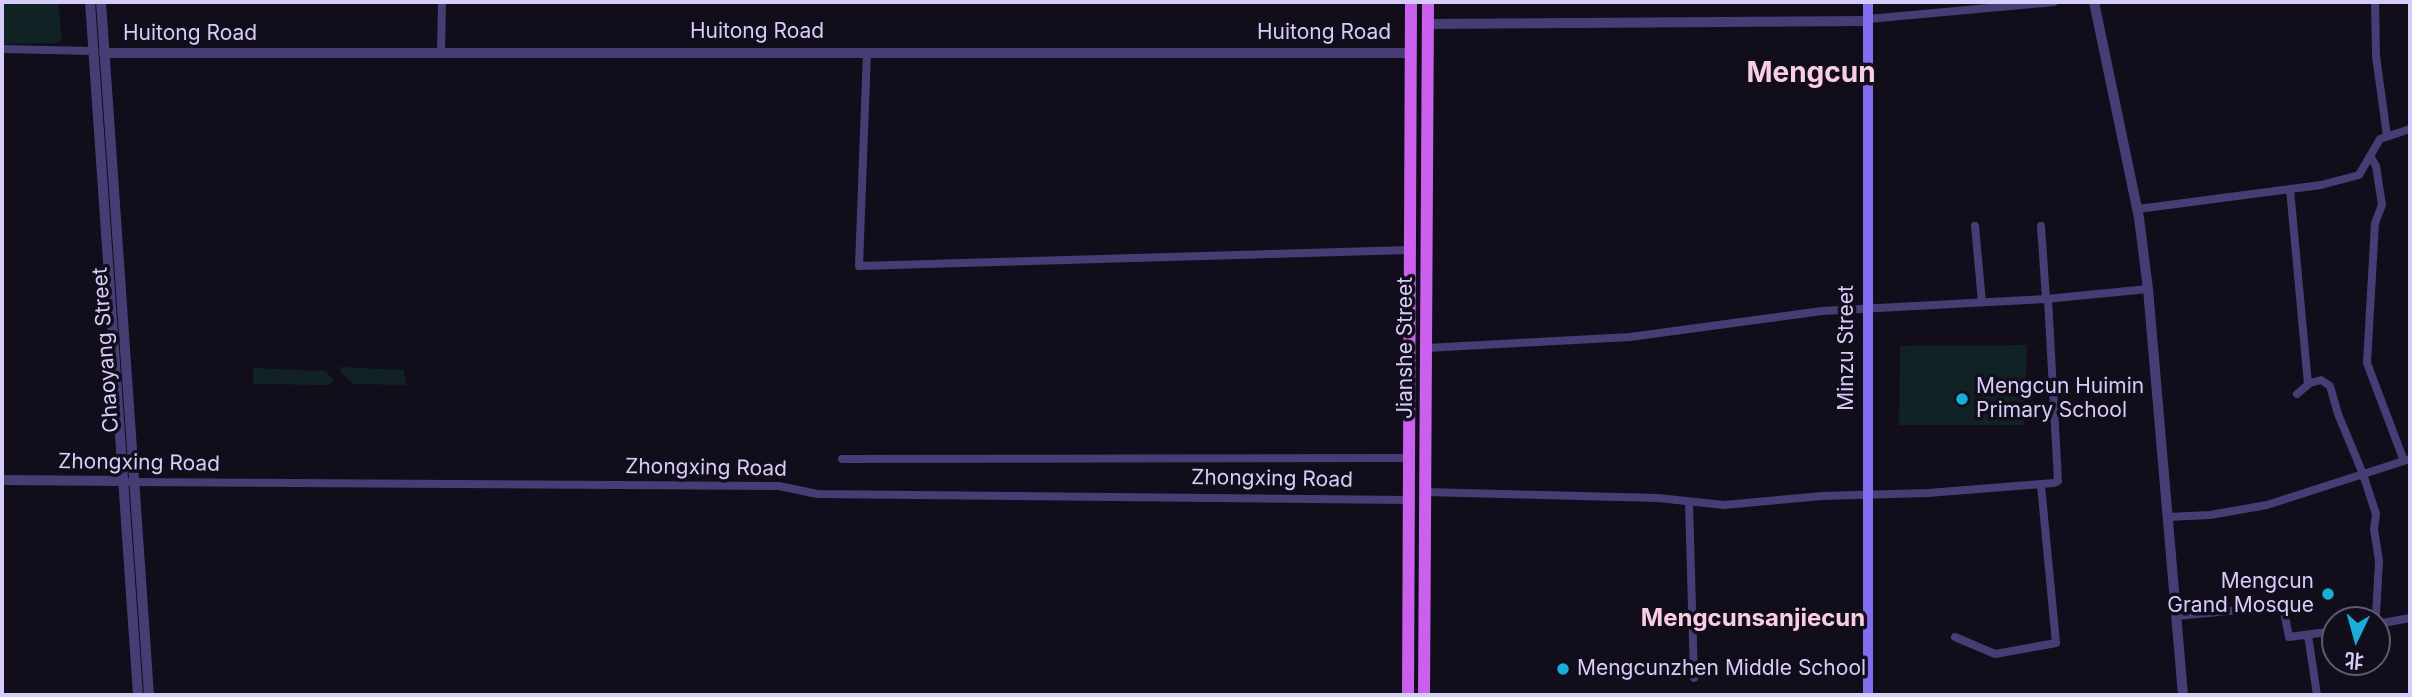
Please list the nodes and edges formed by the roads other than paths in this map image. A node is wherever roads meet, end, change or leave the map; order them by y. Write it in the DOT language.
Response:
graph roads {
  1 [pos="90,2"];
  2 [pos="101,2"];
  3 [pos="442,2"];
  4 [pos="1411,2"];
  5 [pos="1428,2"];
  6 [pos="1868,2"];
  7 [pos="2054,2"];
  8 [pos="2094,2"];
  9 [pos="2375,2"];
  10 [pos="1868,20"];
  11 [pos="1427,24"];
  12 [pos="2,49"];
  13 [pos="93,51"];
  14 [pos="441,52"];
  15 [pos="867,52"];
  16 [pos="104,53"];
  17 [pos="1411,53"];
  18 [pos="2410,129"];
  19 [pos="2387,136"];
  20 [pos="2370,156"];
  21 [pos="2290,189"];
  22 [pos="2138,209"];
  23 [pos="1975,226"];
  24 [pos="2041,226"];
  25 [pos="1409,250"];
  26 [pos="2148,289"];
  27 [pos="2047,299"];
  28 [pos="1982,302"];
  29 [pos="1867,308"];
  30 [pos="1426,348"];
  31 [pos="2308,384"];
  32 [pos="2297,394"];
  33 [pos="1409,458"];
  34 [pos="842,459"];
  35 [pos="2407,460"];
  36 [pos="2363,474"];
  37 [pos="2,481"];
  38 [pos="129,482"];
  39 [pos="2041,485"];
  40 [pos="1425,492"];
  41 [pos="1866,494"];
  42 [pos="1408,500"];
  43 [pos="1689,502"];
  44 [pos="2168,517"];
  45 [pos="2376,606"];
  46 [pos="2176,616"];
  47 [pos="2410,618"];
  48 [pos="2391,621"];
  49 [pos="2321,633"];
  50 [pos="2308,635"];
  51 [pos="1955,638"];
  52 [pos="1694,678"];
  53 [pos="138,695"];
  54 [pos="149,695"];
  55 [pos="1408,695"];
  56 [pos="1424,695"];
  57 [pos="1868,695"];
  58 [pos="2183,695"];
  59 [pos="2317,695"];
  1 -- 13 [label="street, Chaoyang Street"];
  2 -- 16 [label="street, Chaoyang Street"];
  3 -- 14 [label="street"];
  4 -- 17 [label="main road, Jianshe Street"];
  5 -- 11 [label="main road, Jianshe Street"];
  6 -- 10 [label="main road, Minzu Street"];
  7 -- 10 [label="street"];
  8 -- 22 [label="street"];
  9 -- 19 [label="street"];
  10 -- 11 [label="street"];
  10 -- 29 [label="main road, Minzu Street"];
  11 -- 30 [label="main road, Jianshe Street"];
  12 -- 13 [label="street"];
  13 -- 38 [label="street, Chaoyang Street"];
  14 -- 15 [label="street, Huitong Road"];
  14 -- 16 [label="street, Huitong Road"];
  15 -- 17 [label="street, Huitong Road"];
  15 -- 25 [label="street"];
  16 -- 38 [label="street, Chaoyang Street"];
  17 -- 25 [label="main road, Jianshe Street"];
  18 -- 19 [label="street"];
  19 -- 20 [label="street"];
  20 -- 21 [label="street"];
  20 -- 35 [label="street"];
  21 -- 22 [label="street"];
  21 -- 31 [label="street"];
  22 -- 26 [label="street"];
  23 -- 28 [label="street"];
  24 -- 27 [label="street"];
  25 -- 33 [label="main road, Jianshe Street"];
  26 -- 27 [label="street"];
  26 -- 44 [label="street"];
  27 -- 28 [label="street"];
  27 -- 39 [label="street"];
  28 -- 29 [label="street"];
  29 -- 30 [label="street"];
  29 -- 41 [label="main road, Minzu Street"];
  30 -- 40 [label="main road, Jianshe Street"];
  31 -- 32 [label="street"];
  31 -- 36 [label="street"];
  33 -- 34 [label="street"];
  33 -- 42 [label="main road, Jianshe Street"];
  35 -- 36 [label="street"];
  36 -- 44 [label="street"];
  36 -- 45 [label="street"];
  37 -- 38 [label="street, Zhongxing Road"];
  38 -- 42 [label="street, Zhongxing Road"];
  38 -- 53 [label="street, Chaoyang Street"];
  38 -- 54 [label="street, Chaoyang Street"];
  39 -- 41 [label="street"];
  39 -- 51 [label="street"];
  40 -- 43 [label="street"];
  40 -- 56 [label="main road, Jianshe Street"];
  41 -- 43 [label="street"];
  41 -- 57 [label="main road, Minzu Street"];
  42 -- 55 [label="main road, Jianshe Street"];
  43 -- 52 [label="street"];
  44 -- 46 [label="street"];
  46 -- 50 [label="street"];
  46 -- 58 [label="street"];
  47 -- 48 [label="street"];
  49 -- 50 [label="street"];
  50 -- 59 [label="street"];
}
